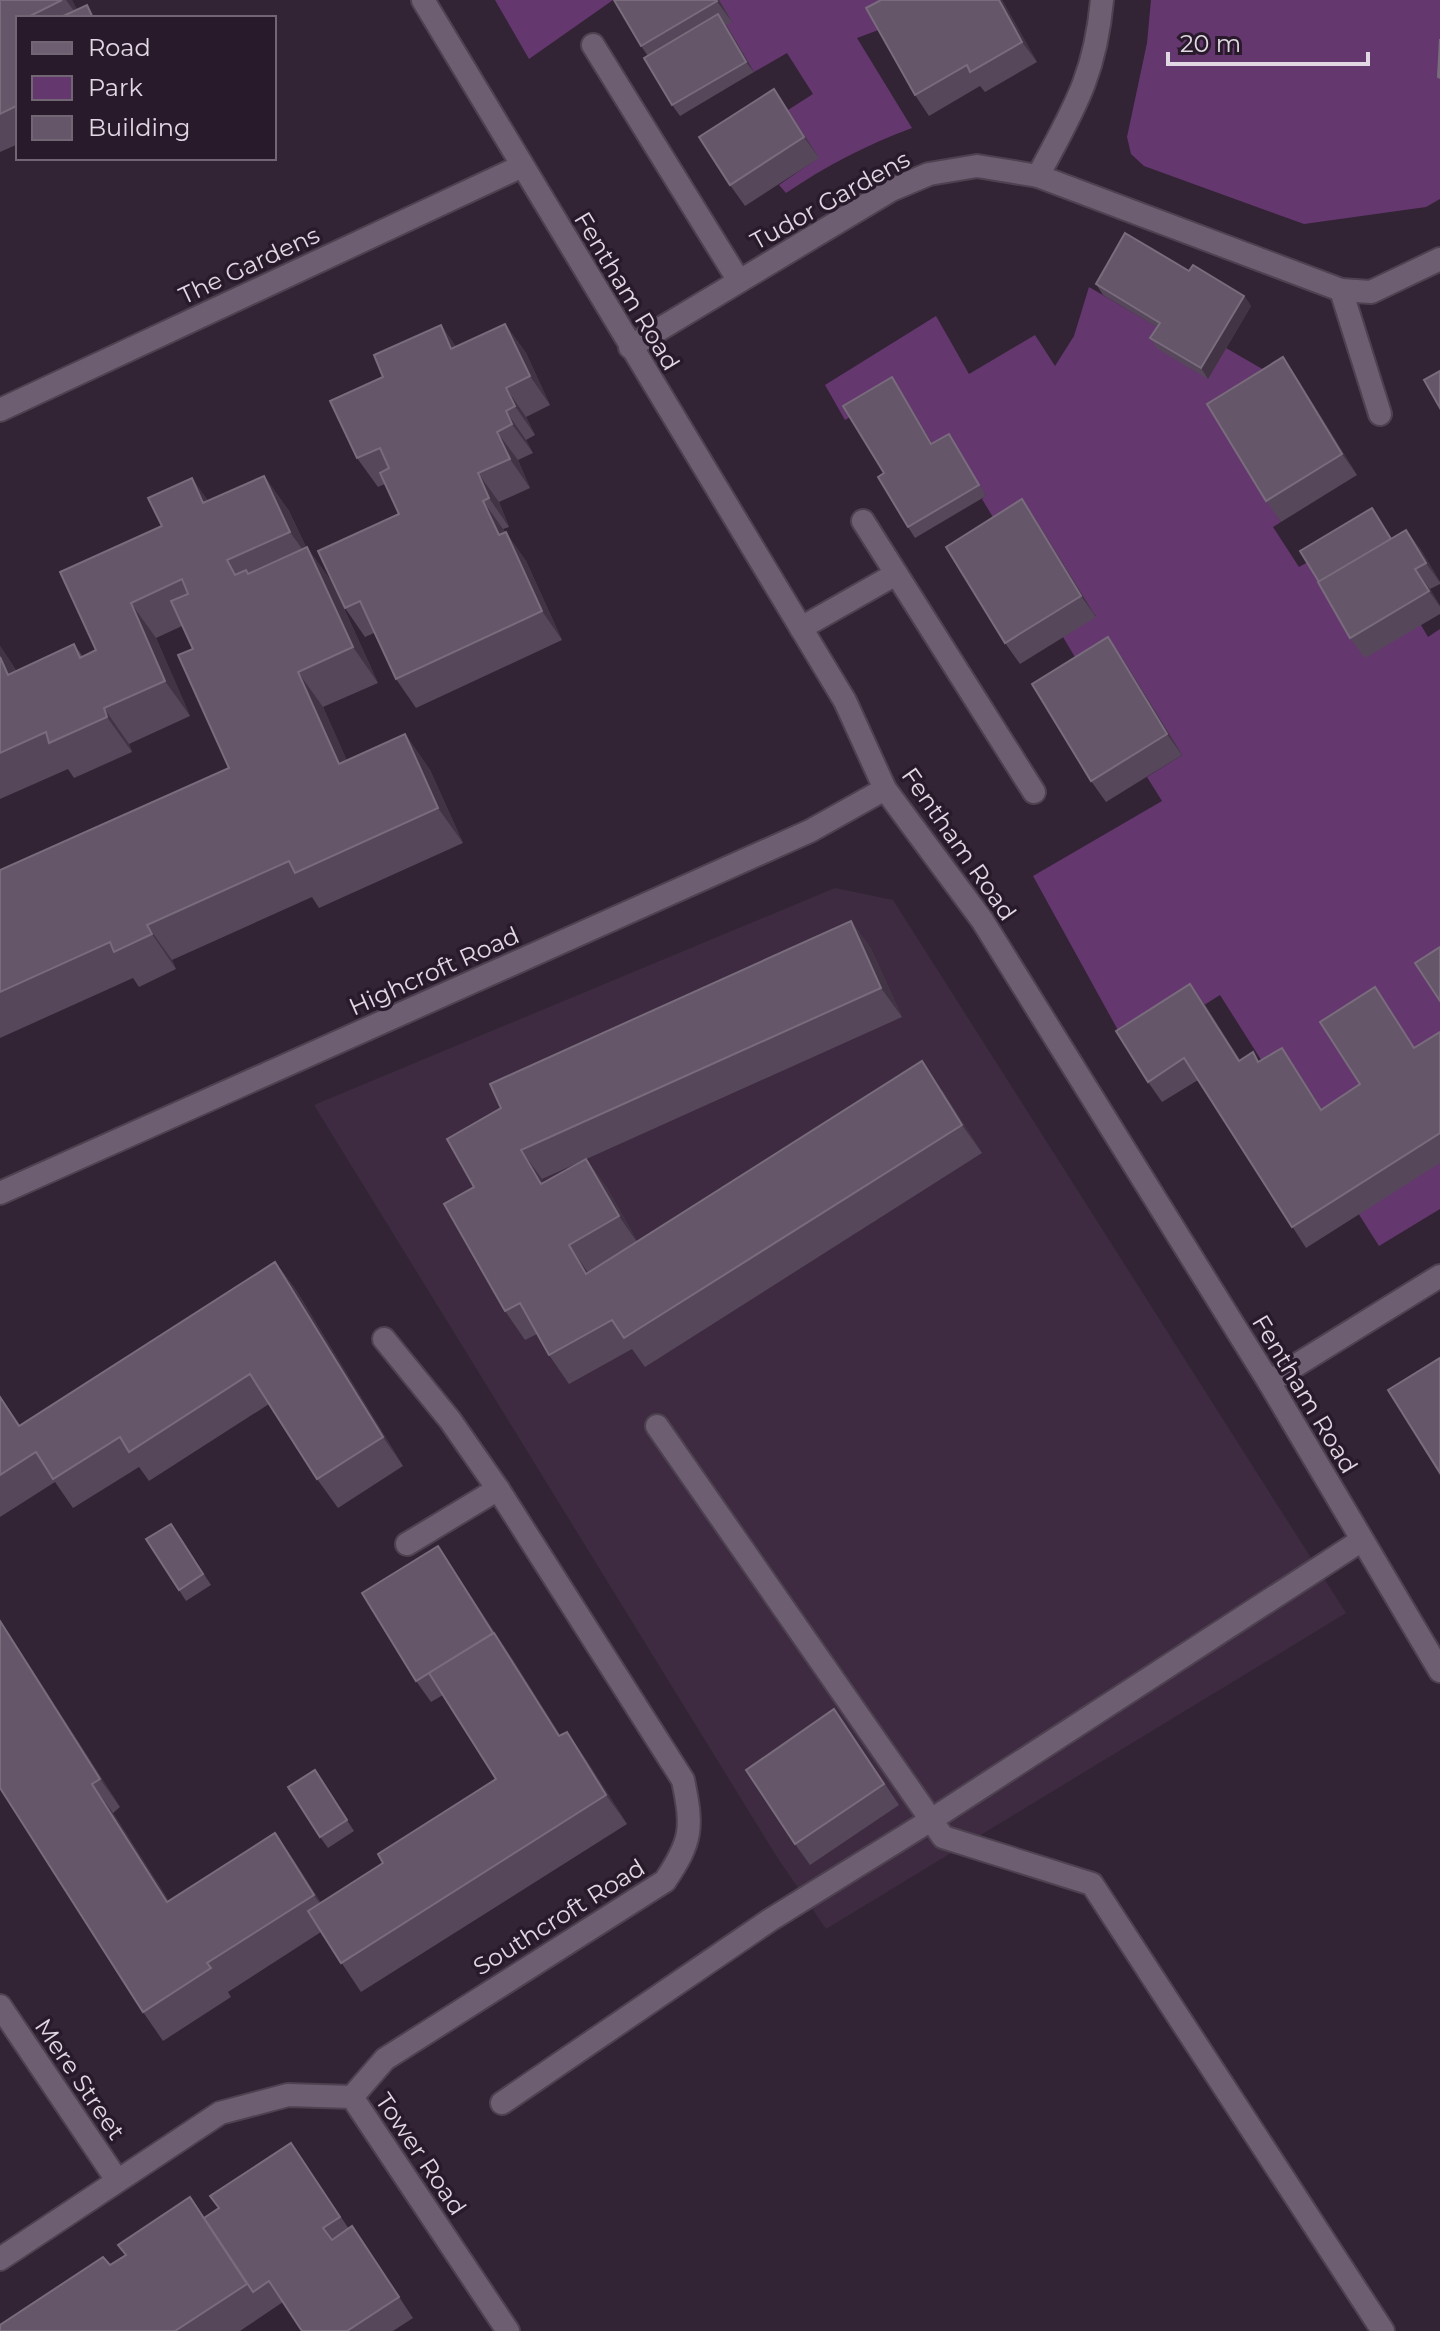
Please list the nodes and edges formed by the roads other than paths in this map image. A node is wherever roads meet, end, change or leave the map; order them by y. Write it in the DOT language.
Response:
graph roads {
  1 [pos="423,0"];
  2 [pos="1102,0"];
  3 [pos="593,45"];
  4 [pos="520,167"];
  5 [pos="1038,176"];
  6 [pos="1440,259"];
  7 [pos="739,281"];
  8 [pos="1341,290"];
  9 [pos="630,347"];
  10 [pos="0,410"];
  11 [pos="1380,414"];
  12 [pos="863,521"];
  13 [pos="896,574"];
  14 [pos="801,628"];
  15 [pos="885,789"];
  16 [pos="1034,792"];
  17 [pos="0,1193"];
  18 [pos="1440,1276"];
  19 [pos="384,1339"];
  20 [pos="1269,1382"];
  21 [pos="657,1426"];
  22 [pos="498,1489"];
  23 [pos="1362,1540"];
  24 [pos="407,1544"];
  25 [pos="1440,1671"];
  26 [pos="931,1820"];
  27 [pos="0,2006"];
  28 [pos="352,2097"];
  29 [pos="502,2103"];
  30 [pos="117,2180"];
  31 [pos="0,2259"];
  32 [pos="508,2331"];
  33 [pos="1383,2331"];
  1 -- 4 [label="street, Fentham Road"];
  2 -- 5 [label="street"];
  3 -- 7 [label="street"];
  4 -- 9 [label="street, Fentham Road"];
  4 -- 10 [label="street, The Gardens"];
  5 -- 7 [label="street, Tudor Gardens"];
  5 -- 8 [label="street, Tudor Gardens"];
  6 -- 8 [label="street, Tudor Gardens"];
  7 -- 9 [label="street, Tudor Gardens"];
  8 -- 11 [label="street"];
  9 -- 14 [label="street, Fentham Road"];
  12 -- 13 [label="street"];
  13 -- 14 [label="street"];
  13 -- 16 [label="street"];
  14 -- 15 [label="street, Fentham Road"];
  15 -- 17 [label="street, Highcroft Road"];
  15 -- 20 [label="street, Fentham Road"];
  18 -- 20 [label="street"];
  19 -- 22 [label="street, Southcroft Road"];
  20 -- 23 [label="street, Fentham Road"];
  21 -- 26 [label="street"];
  22 -- 24 [label="street"];
  22 -- 28 [label="street, Southcroft Road"];
  23 -- 25 [label="street, Fentham Road"];
  23 -- 26 [label="street"];
  26 -- 29 [label="street"];
  26 -- 33 [label="street"];
  27 -- 30 [label="street, Mere Street"];
  28 -- 30 [label="street, Tower Road"];
  28 -- 32 [label="street, Tower Road"];
  30 -- 31 [label="street, Tower Road"];
}
